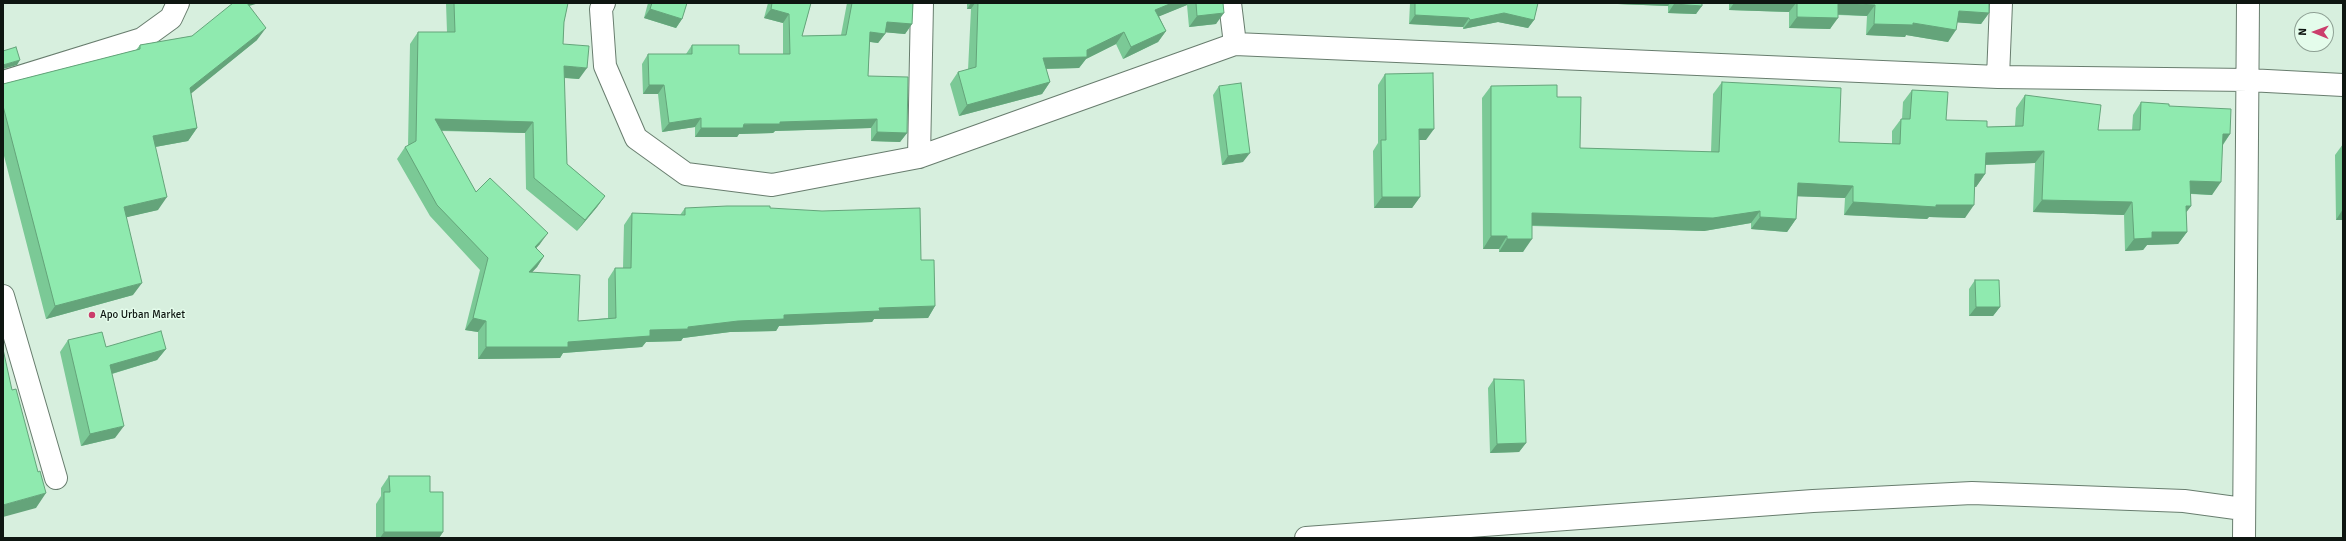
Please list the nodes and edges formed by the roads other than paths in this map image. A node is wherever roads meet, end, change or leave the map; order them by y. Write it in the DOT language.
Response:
graph roads {
  1 [pos="178,3"];
  2 [pos="604,3"];
  3 [pos="922,3"];
  4 [pos="1230,3"];
  5 [pos="2001,3"];
  6 [pos="2248,3"];
  7 [pos="1235,44"];
  8 [pos="1998,77"];
  9 [pos="2248,80"];
  10 [pos="3,82"];
  11 [pos="2343,85"];
  12 [pos="919,157"];
  13 [pos="3,296"];
  14 [pos="56,478"];
  15 [pos="2243,510"];
  16 [pos="1306,538"];
  17 [pos="2244,538"];
  1 -- 10 [label="street"];
  2 -- 12 [label="street"];
  3 -- 12 [label="street"];
  4 -- 7 [label="street"];
  5 -- 8 [label="street"];
  6 -- 9 [label="street"];
  7 -- 8 [label="street"];
  7 -- 12 [label="street"];
  8 -- 9 [label="street"];
  9 -- 11 [label="street"];
  9 -- 15 [label="street"];
  13 -- 14 [label="street"];
  15 -- 16 [label="street"];
  15 -- 17 [label="street"];
}
